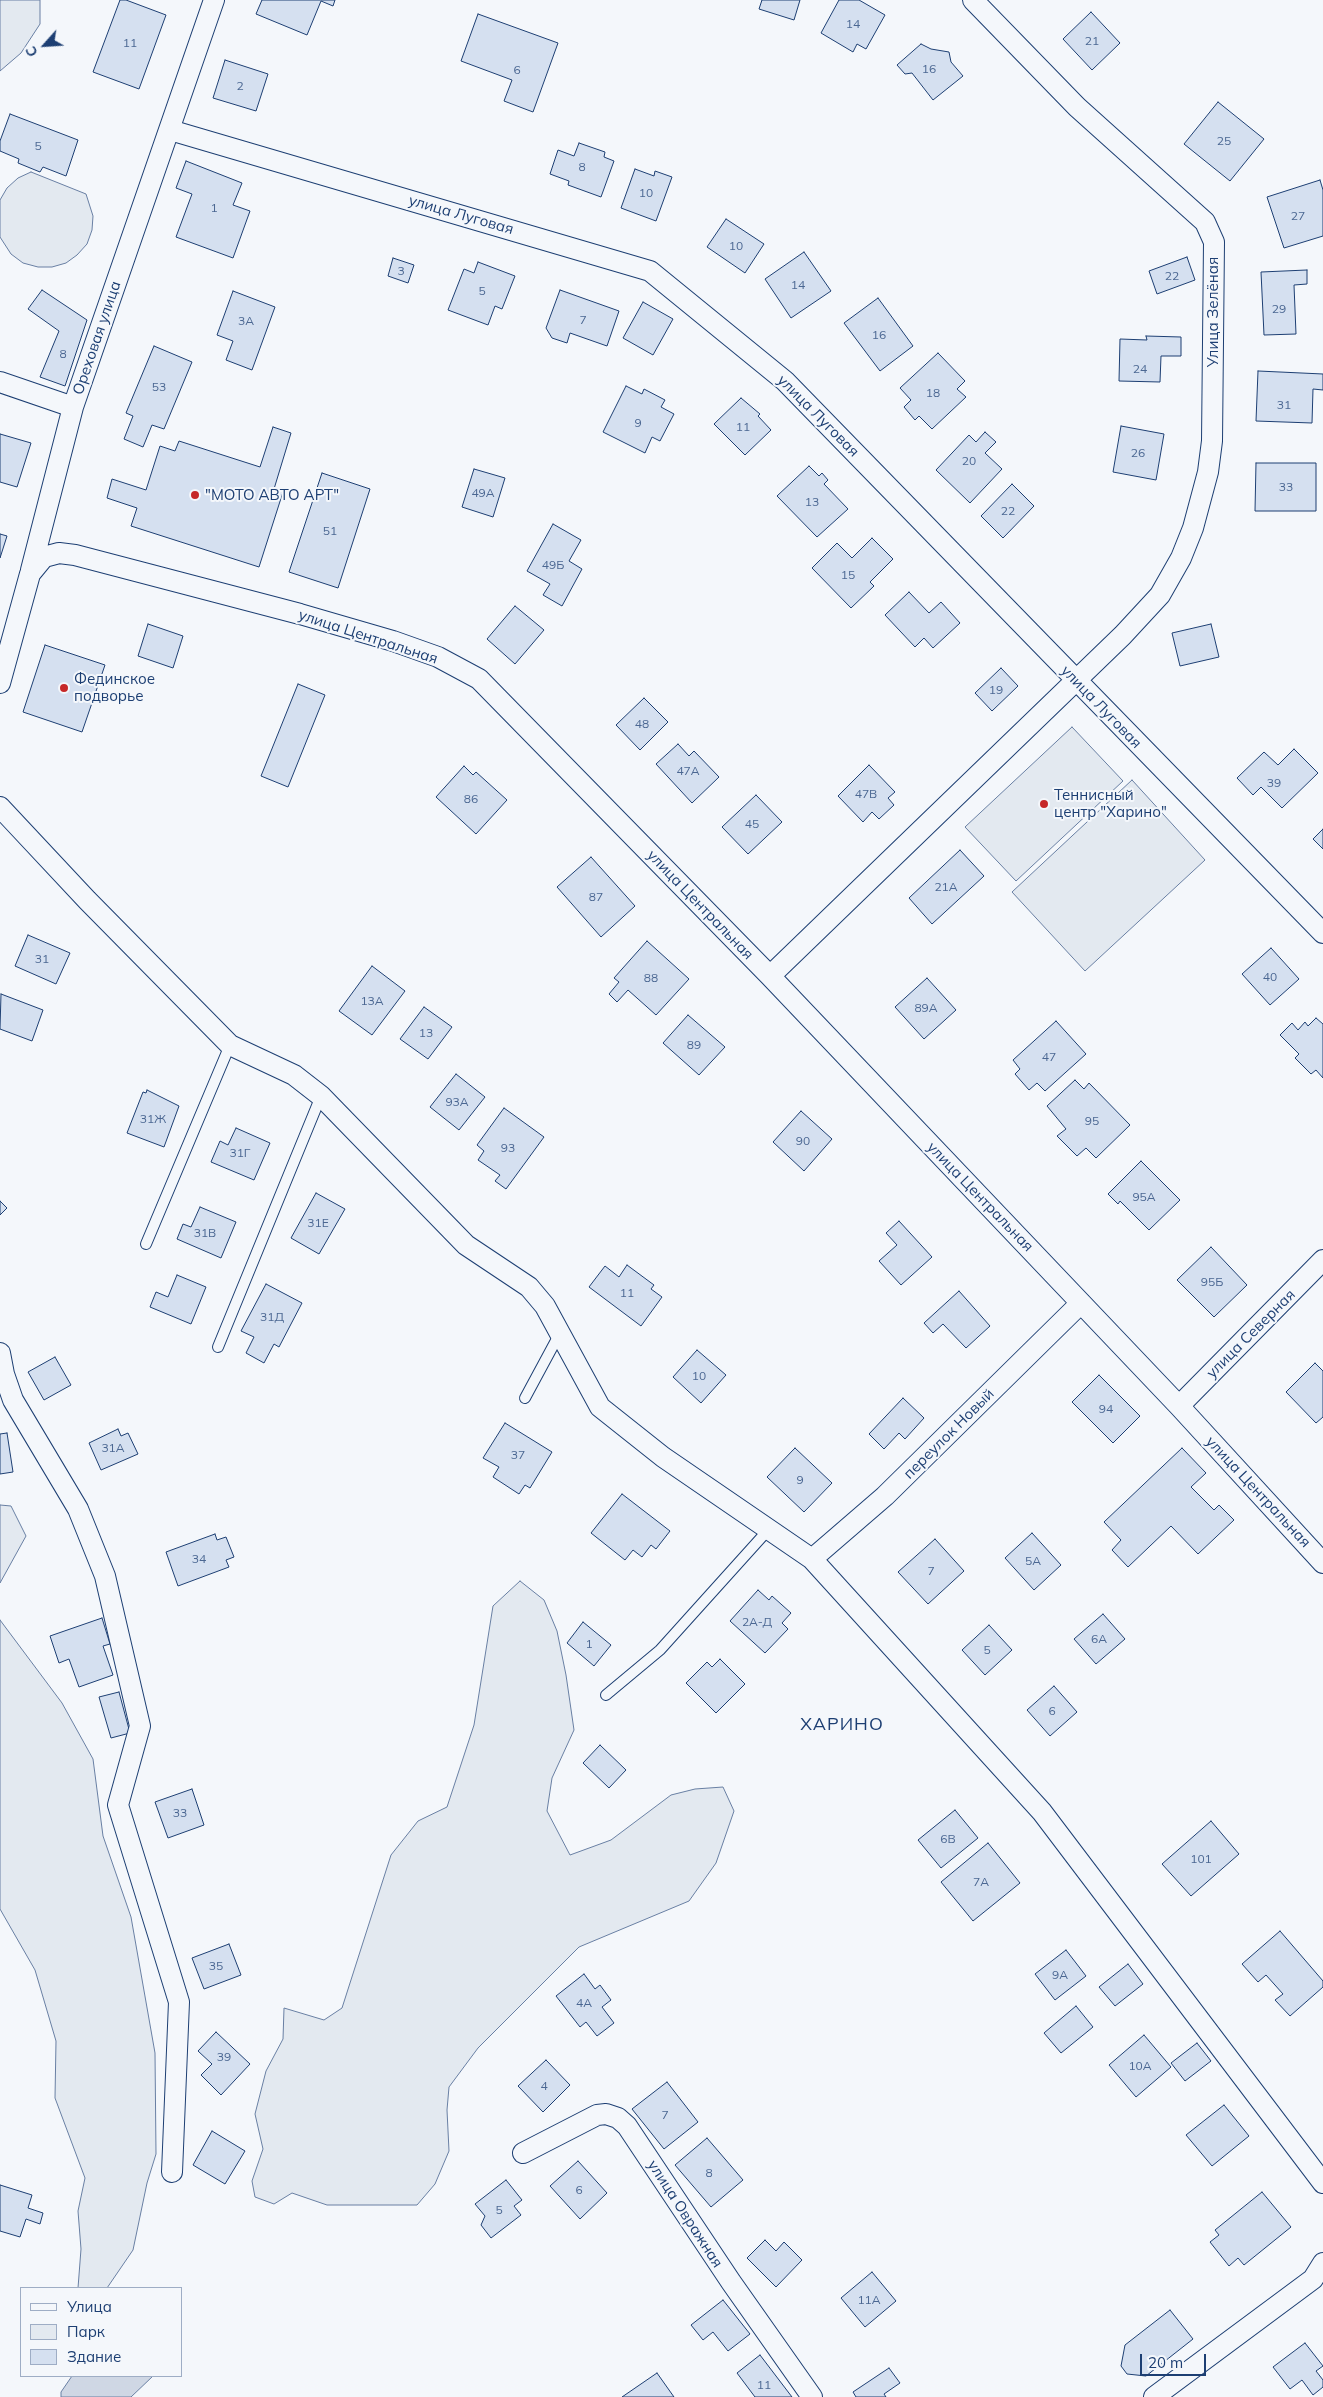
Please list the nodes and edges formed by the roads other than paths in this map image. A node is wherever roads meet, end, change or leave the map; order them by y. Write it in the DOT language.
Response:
graph roads {
  1 [pos="214,0"];
  2 [pos="972,0"];
  3 [pos="170,130"];
  4 [pos="0,382"];
  5 [pos="73,407"];
  6 [pos="30,574"];
  7 [pos="1075,681"];
  8 [pos="0,683"];
  9 [pos="0,807"];
  10 [pos="1323,934"];
  11 [pos="770,976"];
  12 [pos="230,1045"];
  13 [pos="321,1096"];
  14 [pos="146,1244"];
  15 [pos="1323,1260"];
  16 [pos="1081,1303"];
  17 [pos="560,1333"];
  18 [pos="218,1347"];
  19 [pos="0,1353"];
  20 [pos="526,1398"];
  21 [pos="1183,1403"];
  22 [pos="769,1529"];
  23 [pos="812,1559"];
  24 [pos="1323,1563"];
  25 [pos="606,1695"];
  26 [pos="523,2153"];
  27 [pos="172,2172"];
  28 [pos="1323,2183"];
  29 [pos="1323,2263"];
  30 [pos="812,2397"];
  31 [pos="1154,2397"];
  1 -- 3 [label="street, Ореховая улица"];
  2 -- 7 [label="street, Улица Зелёная"];
  3 -- 5 [label="street, Ореховая улица"];
  3 -- 7 [label="street, улица Луговая"];
  4 -- 5 [label="street"];
  5 -- 6 [label="street, Ореховая улица"];
  6 -- 8 [label="street, Ореховая улица"];
  6 -- 11 [label="street, улица Центральная"];
  7 -- 10 [label="street, улица Луговая"];
  7 -- 11 [label="street, Улица Зелёная"];
  9 -- 12 [label="street"];
  11 -- 16 [label="street, улица Центральная"];
  12 -- 13 [label="street"];
  12 -- 14 [label="lane"];
  13 -- 17 [label="street"];
  13 -- 18 [label="lane"];
  15 -- 21 [label="street"];
  16 -- 21 [label="street, улица Центральная"];
  16 -- 23 [label="street, переулок Новый"];
  17 -- 20 [label="lane"];
  17 -- 22 [label="street"];
  19 -- 27 [label="street"];
  21 -- 24 [label="street, улица Центральная"];
  22 -- 23 [label="street"];
  22 -- 25 [label="lane"];
  23 -- 28 [label="street"];
  26 -- 30 [label="street, улица Овражная"];
  29 -- 31 [label="street"];
}
